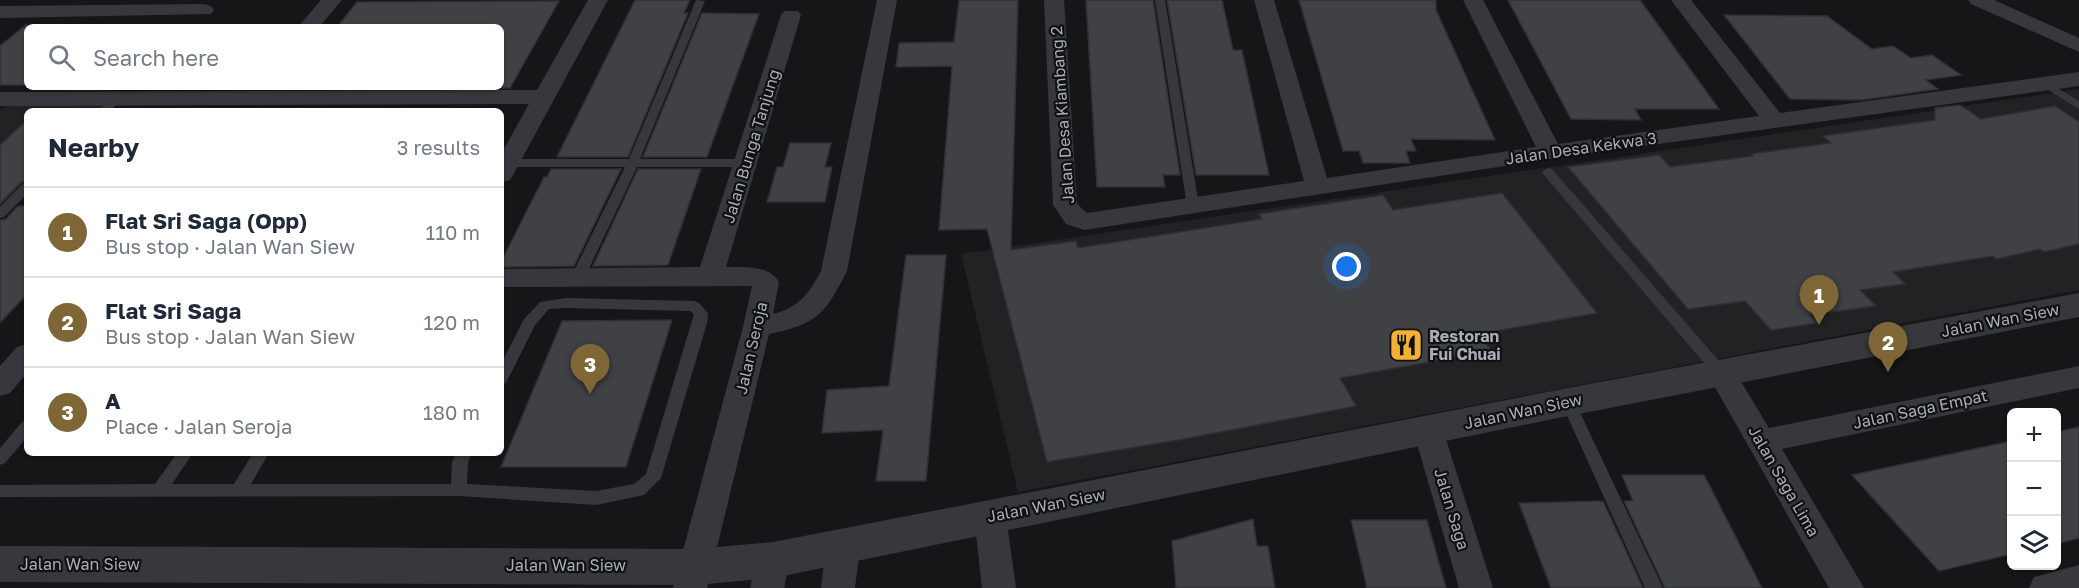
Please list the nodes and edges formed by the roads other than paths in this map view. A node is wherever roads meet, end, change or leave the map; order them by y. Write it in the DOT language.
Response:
graph roads {
  1 [pos="332,0"];
  2 [pos="598,0"];
  3 [pos="887,0"];
  4 [pos="1054,0"];
  5 [pos="1160,0"];
  6 [pos="1264,0"];
  7 [pos="1473,0"];
  8 [pos="1682,0"];
  9 [pos="1978,0"];
  10 [pos="700,1"];
  11 [pos="209,5"];
  12 [pos="0,12"];
  13 [pos="791,15"];
  14 [pos="191,24"];
  15 [pos="311,24"];
  16 [pos="2079,46"];
  17 [pos="2079,79"];
  18 [pos="2044,83"];
  19 [pos="544,97"];
  20 [pos="246,98"];
  21 [pos="116,99"];
  22 [pos="1,100"];
  23 [pos="2079,106"];
  24 [pos="1773,120"];
  25 [pos="1549,162"];
  26 [pos="633,163"];
  27 [pos="747,163"];
  28 [pos="504,165"];
  29 [pos="504,167"];
  30 [pos="1317,186"];
  31 [pos="24,191"];
  32 [pos="1193,206"];
  33 [pos="0,214"];
  34 [pos="1084,222"];
  35 [pos="710,276"];
  36 [pos="578,277"];
  37 [pos="504,278"];
  38 [pos="2079,305"];
  39 [pos="757,327"];
  40 [pos="24,357"];
  41 [pos="504,373"];
  42 [pos="1720,373"];
  43 [pos="2079,376"];
  44 [pos="0,385"];
  45 [pos="1568,402"];
  46 [pos="24,430"];
  47 [pos="1428,430"];
  48 [pos="1761,441"];
  49 [pos="183,456"];
  50 [pos="259,456"];
  51 [pos="463,456"];
  52 [pos="0,459"];
  53 [pos="459,490"];
  54 [pos="0,491"];
  55 [pos="159,491"];
  56 [pos="238,491"];
  57 [pos="990,516"];
  58 [pos="843,548"];
  59 [pos="0,564"];
  60 [pos="770,574"];
  61 [pos="620,577"];
  62 [pos="693,578"];
  63 [pos="2079,580"];
  64 [pos="838,588"];
  65 [pos="999,588"];
  66 [pos="1476,588"];
  67 [pos="1654,588"];
  68 [pos="1847,588"];
  69 [pos="2046,588"];
  1 -- 15 [label="street"];
  2 -- 19 [label="street"];
  3 -- 39 [label="street"];
  4 -- 34 [label="street, Jalan Desa Kiambang 2"];
  5 -- 32 [label="lane"];
  6 -- 30 [label="street"];
  7 -- 25 [label="street"];
  8 -- 24 [label="street"];
  9 -- 16 [label="street"];
  10 -- 26 [label="lane"];
  11 -- 12 [label="street"];
  11 -- 14 [label="street"];
  13 -- 27 [label="street, Jalan Bunga Tanjung"];
  17 -- 18 [label="street, Jalan Desa Kekwa 3"];
  18 -- 23 [label="lane"];
  18 -- 24 [label="street, Jalan Desa Kekwa 3"];
  19 -- 20 [label="street"];
  19 -- 28 [label="street"];
  20 -- 21 [label="street"];
  21 -- 22 [label="street"];
  24 -- 25 [label="street, Jalan Desa Kekwa 3"];
  25 -- 30 [label="street, Jalan Desa Kekwa 3"];
  25 -- 42 [label="lane"];
  26 -- 27 [label="lane"];
  26 -- 29 [label="lane"];
  26 -- 36 [label="lane"];
  27 -- 35 [label="street, Jalan Bunga Tanjung"];
  30 -- 32 [label="street, Jalan Desa Kekwa 3"];
  31 -- 33 [label="lane"];
  32 -- 34 [label="street, Jalan Desa Kekwa 3"];
  35 -- 36 [label="street, Jalan Seroja"];
  35 -- 39 [label="street, Jalan Seroja"];
  36 -- 37 [label="street, Jalan Seroja"];
  38 -- 42 [label="street, Jalan Wan Siew"];
  39 -- 62 [label="street, Jalan Seroja"];
  40 -- 44 [label="street"];
  41 -- 53 [label="lane"];
  42 -- 45 [label="street, Jalan Wan Siew"];
  42 -- 48 [label="street, Jalan Saga Lima"];
  43 -- 48 [label="street, Jalan Saga Empat"];
  45 -- 47 [label="street, Jalan Wan Siew"];
  45 -- 67 [label="lane"];
  46 -- 52 [label="lane"];
  47 -- 57 [label="street, Jalan Wan Siew"];
  47 -- 66 [label="street, Jalan Saga"];
  48 -- 68 [label="street, Jalan Saga Lima"];
  49 -- 55 [label="lane"];
  50 -- 56 [label="lane"];
  51 -- 53 [label="lane"];
  53 -- 56 [label="lane"];
  54 -- 55 [label="lane"];
  55 -- 56 [label="lane"];
  57 -- 58 [label="street, Jalan Wan Siew"];
  57 -- 65 [label="street"];
  58 -- 60 [label="street, Jalan Wan Siew"];
  58 -- 64 [label="street"];
  59 -- 61 [label="street, Jalan Wan Siew"];
  60 -- 62 [label="street, Jalan Wan Siew"];
  61 -- 62 [label="street, Jalan Wan Siew"];
  63 -- 69 [label="street"];
}
